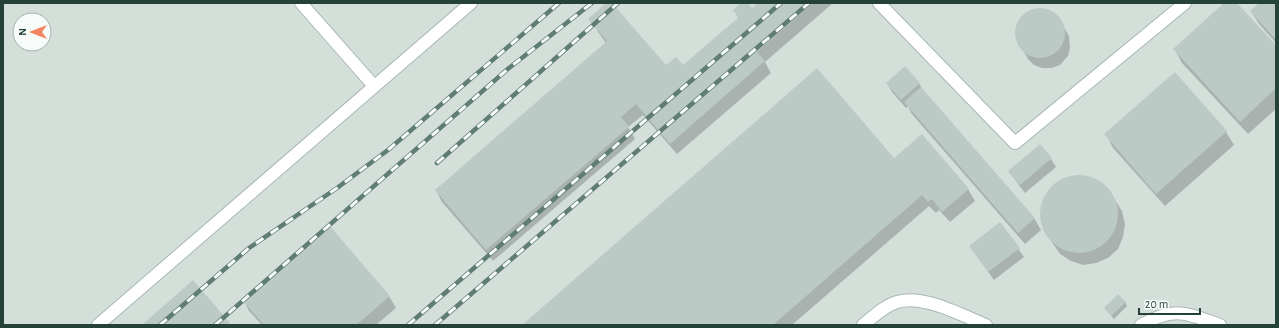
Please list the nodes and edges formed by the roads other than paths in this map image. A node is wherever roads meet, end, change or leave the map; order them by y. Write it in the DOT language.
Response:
graph roads {
  1 [pos="301,3"];
  2 [pos="471,3"];
  3 [pos="879,3"];
  4 [pos="1185,3"];
  5 [pos="374,86"];
  6 [pos="98,325"];
  7 [pos="863,325"];
  8 [pos="986,325"];
  9 [pos="1141,325"];
  10 [pos="1220,325"];
  1 -- 5 [label="lane"];
  2 -- 5 [label="lane"];
  3 -- 4 [label="lane"];
  5 -- 6 [label="lane"];
  7 -- 8 [label="lane"];
  9 -- 10 [label="lane"];
}
